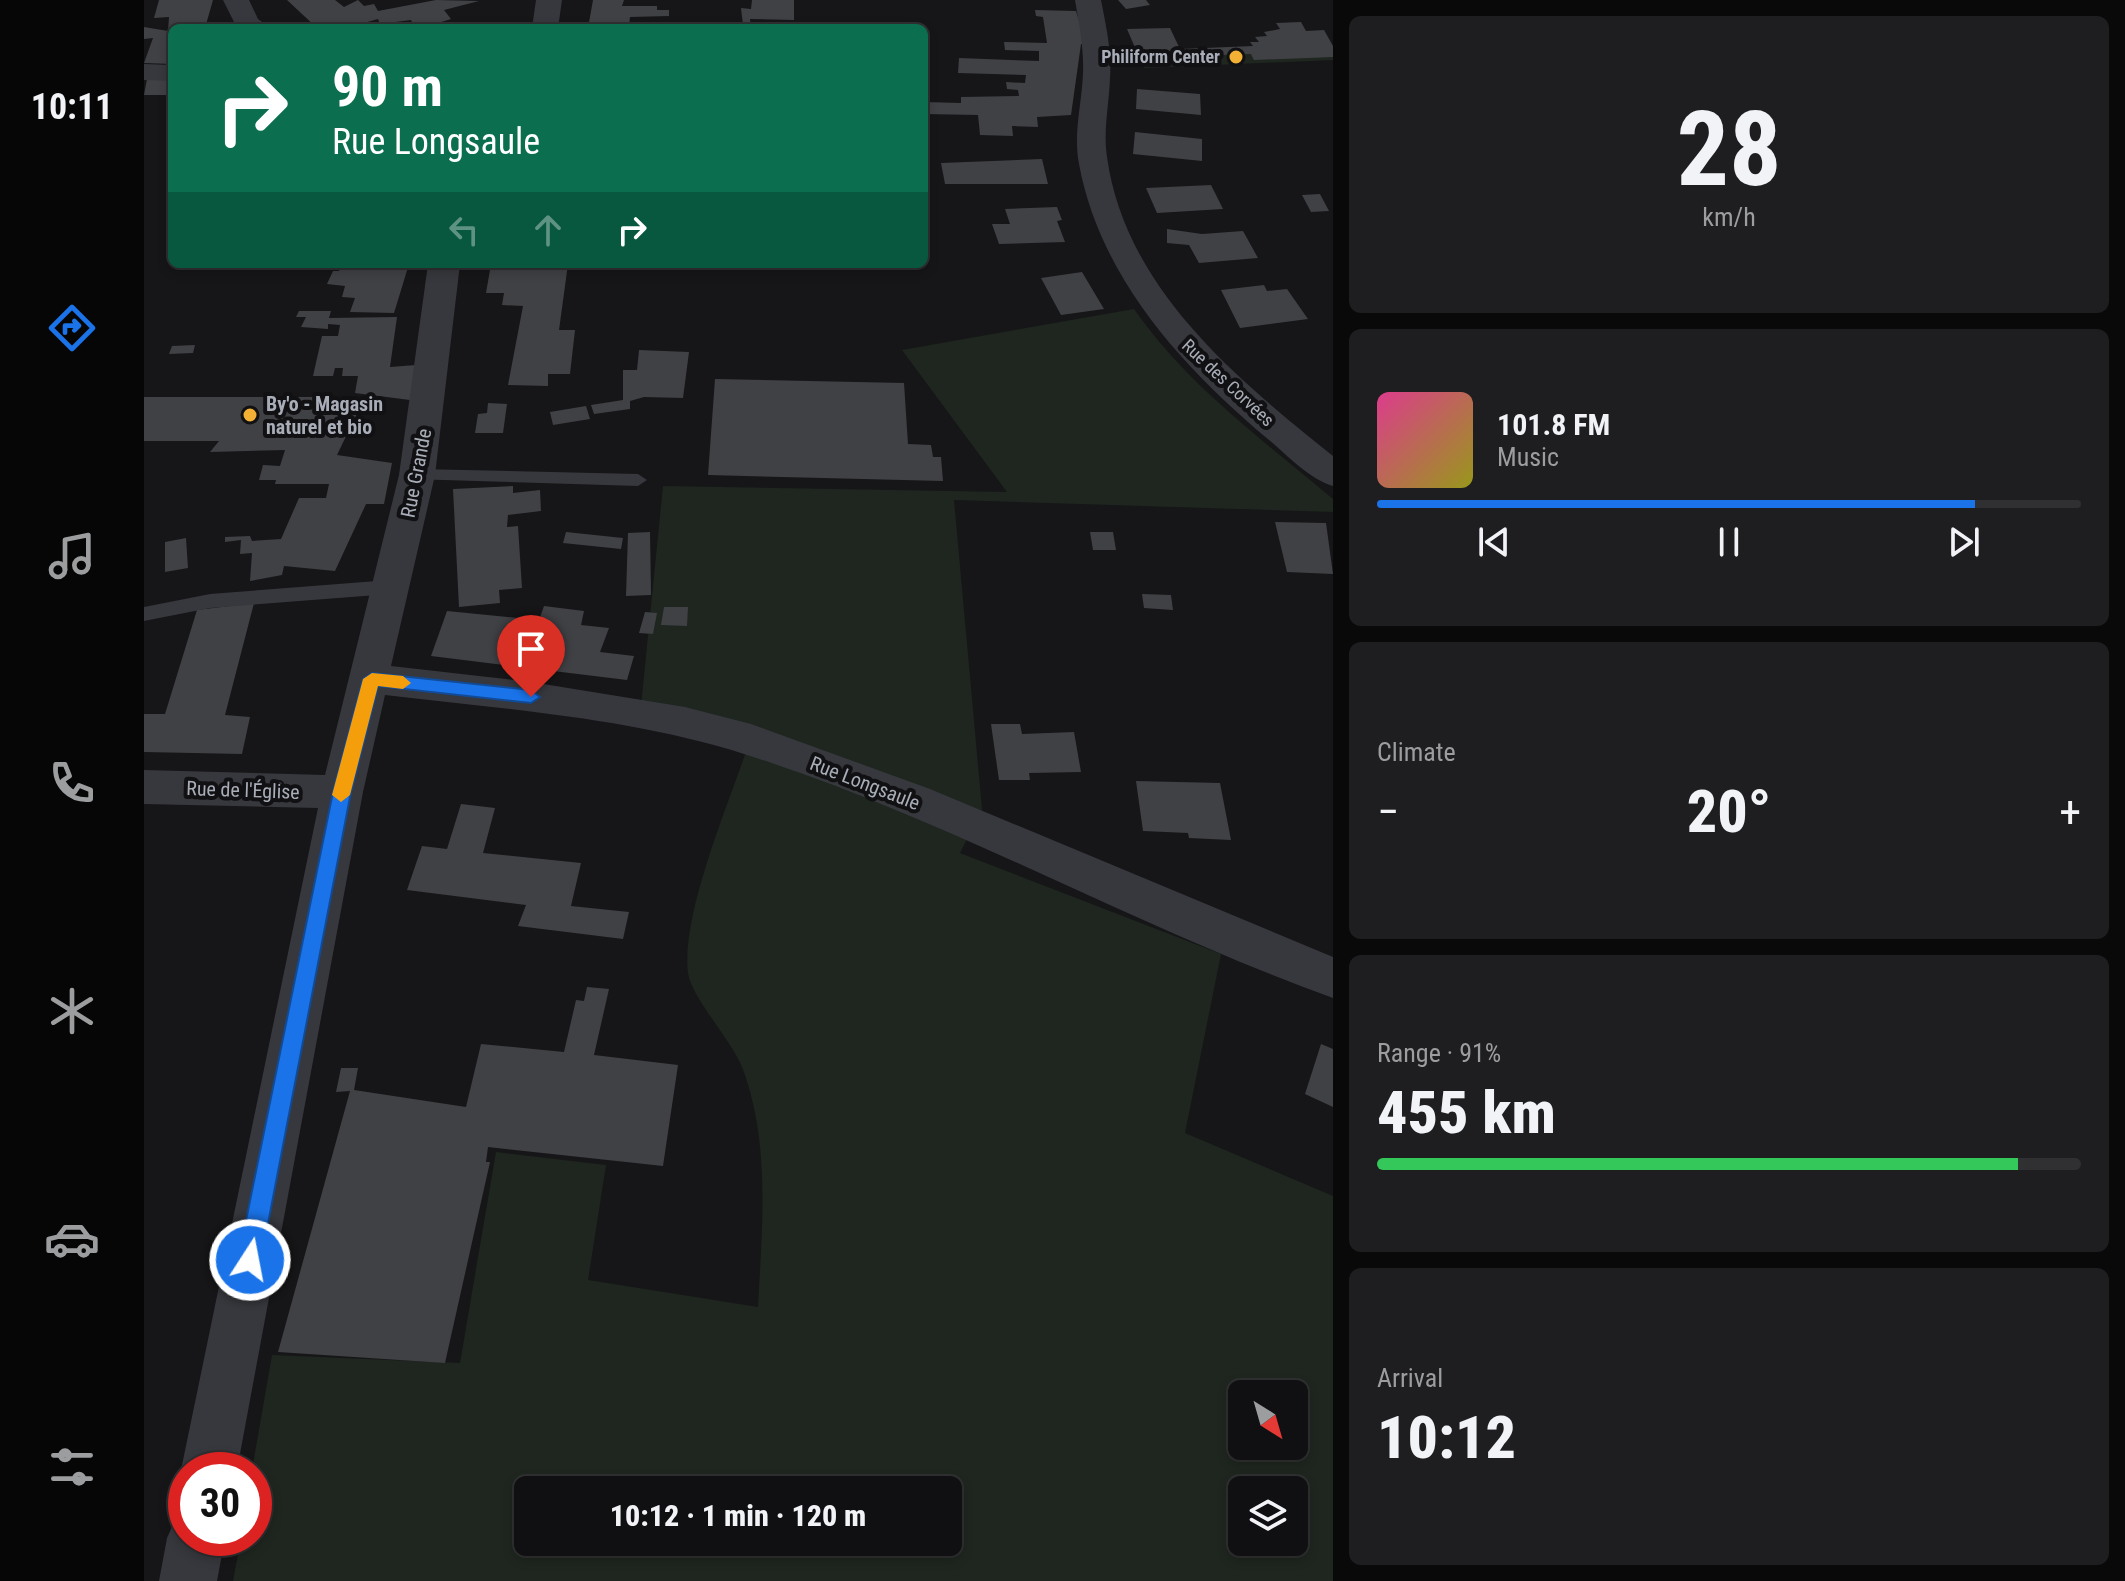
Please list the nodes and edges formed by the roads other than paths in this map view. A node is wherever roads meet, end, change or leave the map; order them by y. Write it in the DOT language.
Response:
graph roads {
  1 [pos="549,0"];
  2 [pos="1088,0"];
  3 [pos="546,24"];
  4 [pos="144,72"];
  5 [pos="168,73"];
  6 [pos="444,268"];
  7 [pos="1333,474"];
  8 [pos="417,475"];
  9 [pos="638,480"];
  10 [pos="390,587"];
  11 [pos="144,614"];
  12 [pos="372,679"];
  13 [pos="144,787"];
  14 [pos="342,792"];
  15 [pos="1333,978"];
  16 [pos="213,1452"];
  17 [pos="193,1556"];
  18 [pos="188,1581"];
  1 -- 3 [label="street"];
  2 -- 7 [label="street, Rue des Corvées"];
  4 -- 5 [label="street"];
  6 -- 8 [label="street, Rue Grande"];
  8 -- 9 [label="lane"];
  8 -- 10 [label="street, Rue Grande"];
  10 -- 11 [label="lane"];
  10 -- 12 [label="street, Rue Grande"];
  12 -- 14 [label="street, Rue Grande"];
  12 -- 15 [label="street, Rue Longsaule"];
  13 -- 14 [label="street, Rue de l'Église"];
  14 -- 16 [label="street, Rue Grande"];
  17 -- 18 [label="street"];
}
